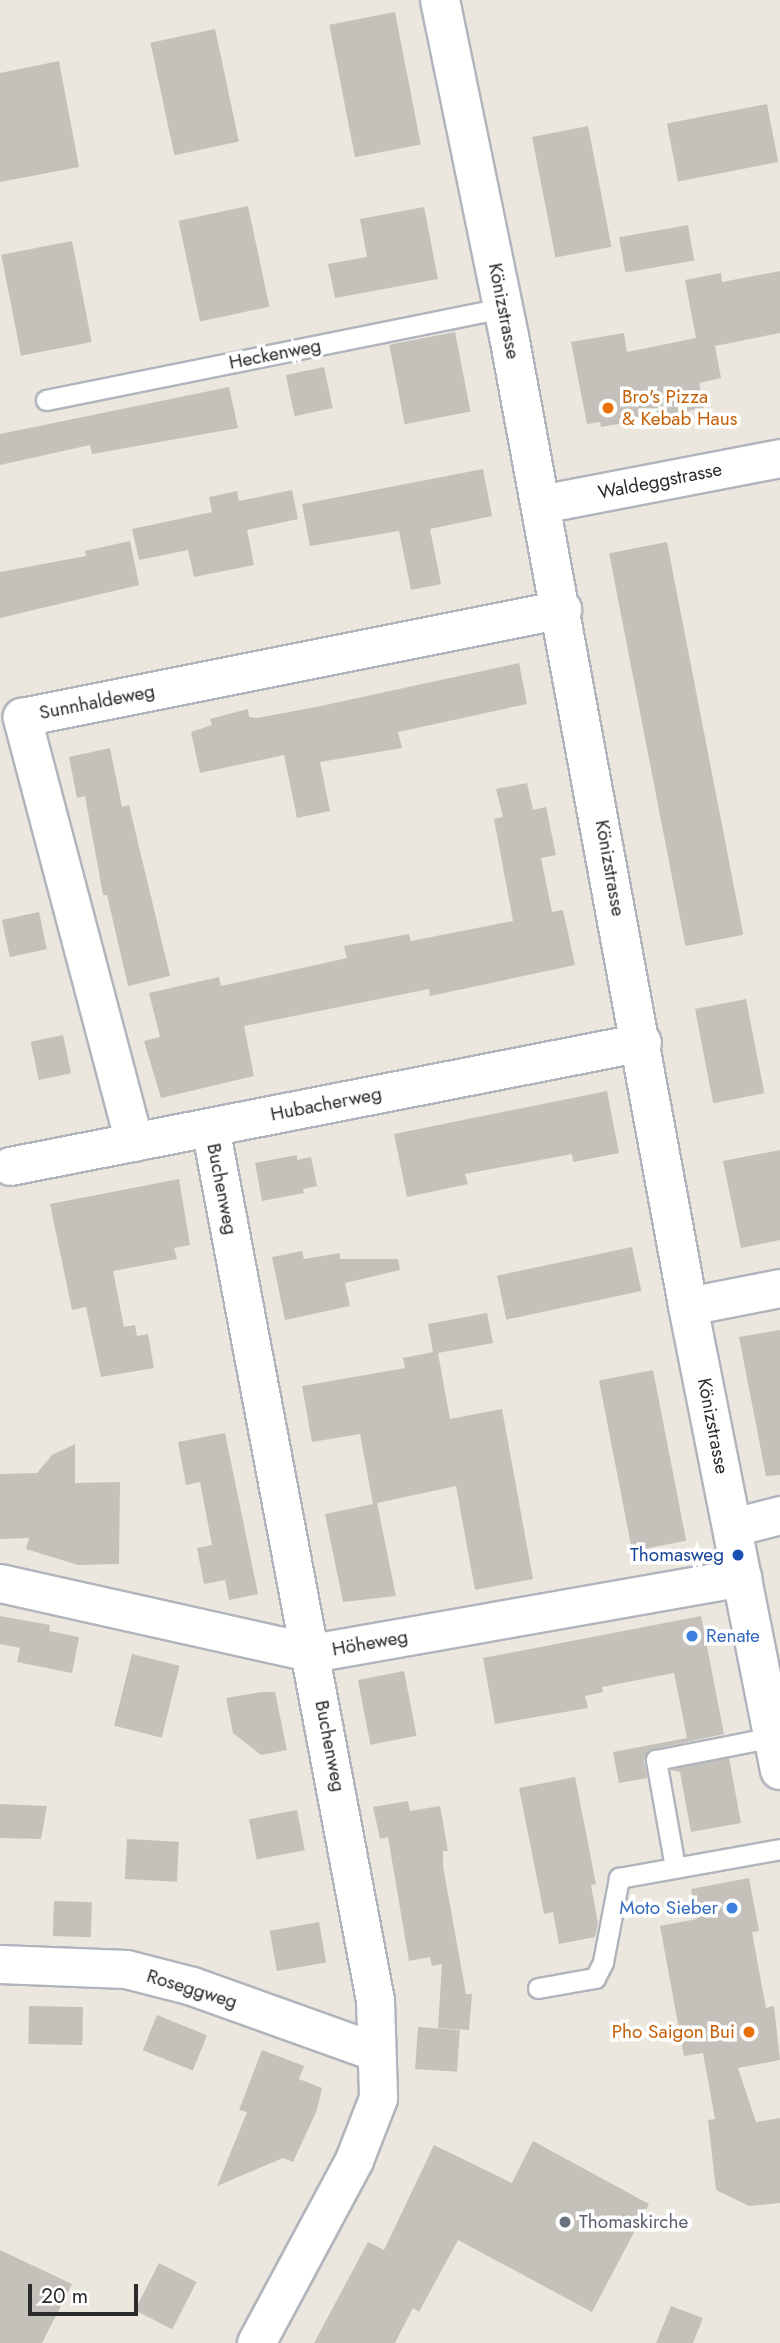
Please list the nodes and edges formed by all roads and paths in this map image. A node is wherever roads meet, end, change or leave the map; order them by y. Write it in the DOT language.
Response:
graph roads {
  1 [pos="440,0"];
  2 [pos="504,308"];
  3 [pos="46,400"];
  4 [pos="780,458"];
  5 [pos="541,504"];
  6 [pos="562,609"];
  7 [pos="642,1042"];
  8 [pos="210,1127"];
  9 [pos="134,1142"];
  10 [pos="10,1166"];
  11 [pos="780,1288"];
  12 [pos="688,1306"];
  13 [pos="780,1515"];
  14 [pos="733,1527"];
  15 [pos="742,1577"];
  16 [pos="0,1583"];
  17 [pos="312,1653"];
  18 [pos="777,1754"];
  19 [pos="780,1849"];
  20 [pos="675,1867"];
  21 [pos="0,1964"];
  22 [pos="538,1988"];
  23 [pos="376,2052"];
  24 [pos="256,2343"];
  1 -- 2 [label="main road, Könizstrasse"];
  2 -- 3 [label="lane, Heckenweg"];
  2 -- 5 [label="main road, Könizstrasse"];
  4 -- 5 [label="street, Waldeggstrasse"];
  5 -- 6 [label="main road, Könizstrasse"];
  6 -- 7 [label="main road, Könizstrasse"];
  6 -- 9 [label="street, Sunnhaldeweg"];
  7 -- 8 [label="street, Hubacherweg"];
  7 -- 12 [label="main road, Könizstrasse"];
  8 -- 9 [label="street, Hubacherweg"];
  8 -- 17 [label="street, Buchenweg"];
  9 -- 10 [label="street, Hubacherweg"];
  11 -- 12 [label="street"];
  12 -- 14 [label="main road, Könizstrasse"];
  13 -- 14 [label="street"];
  14 -- 15 [label="main road, Könizstrasse"];
  15 -- 17 [label="street, Höheweg"];
  15 -- 18 [label="main road, Könizstrasse"];
  16 -- 17 [label="street, Höheweg"];
  17 -- 23 [label="street, Buchenweg"];
  18 -- 20 [label="lane, Könizstrasse"];
  19 -- 20 [label="lane"];
  20 -- 22 [label="lane"];
  21 -- 23 [label="street, Roseggweg"];
  23 -- 24 [label="street, Buchenweg"];
}
